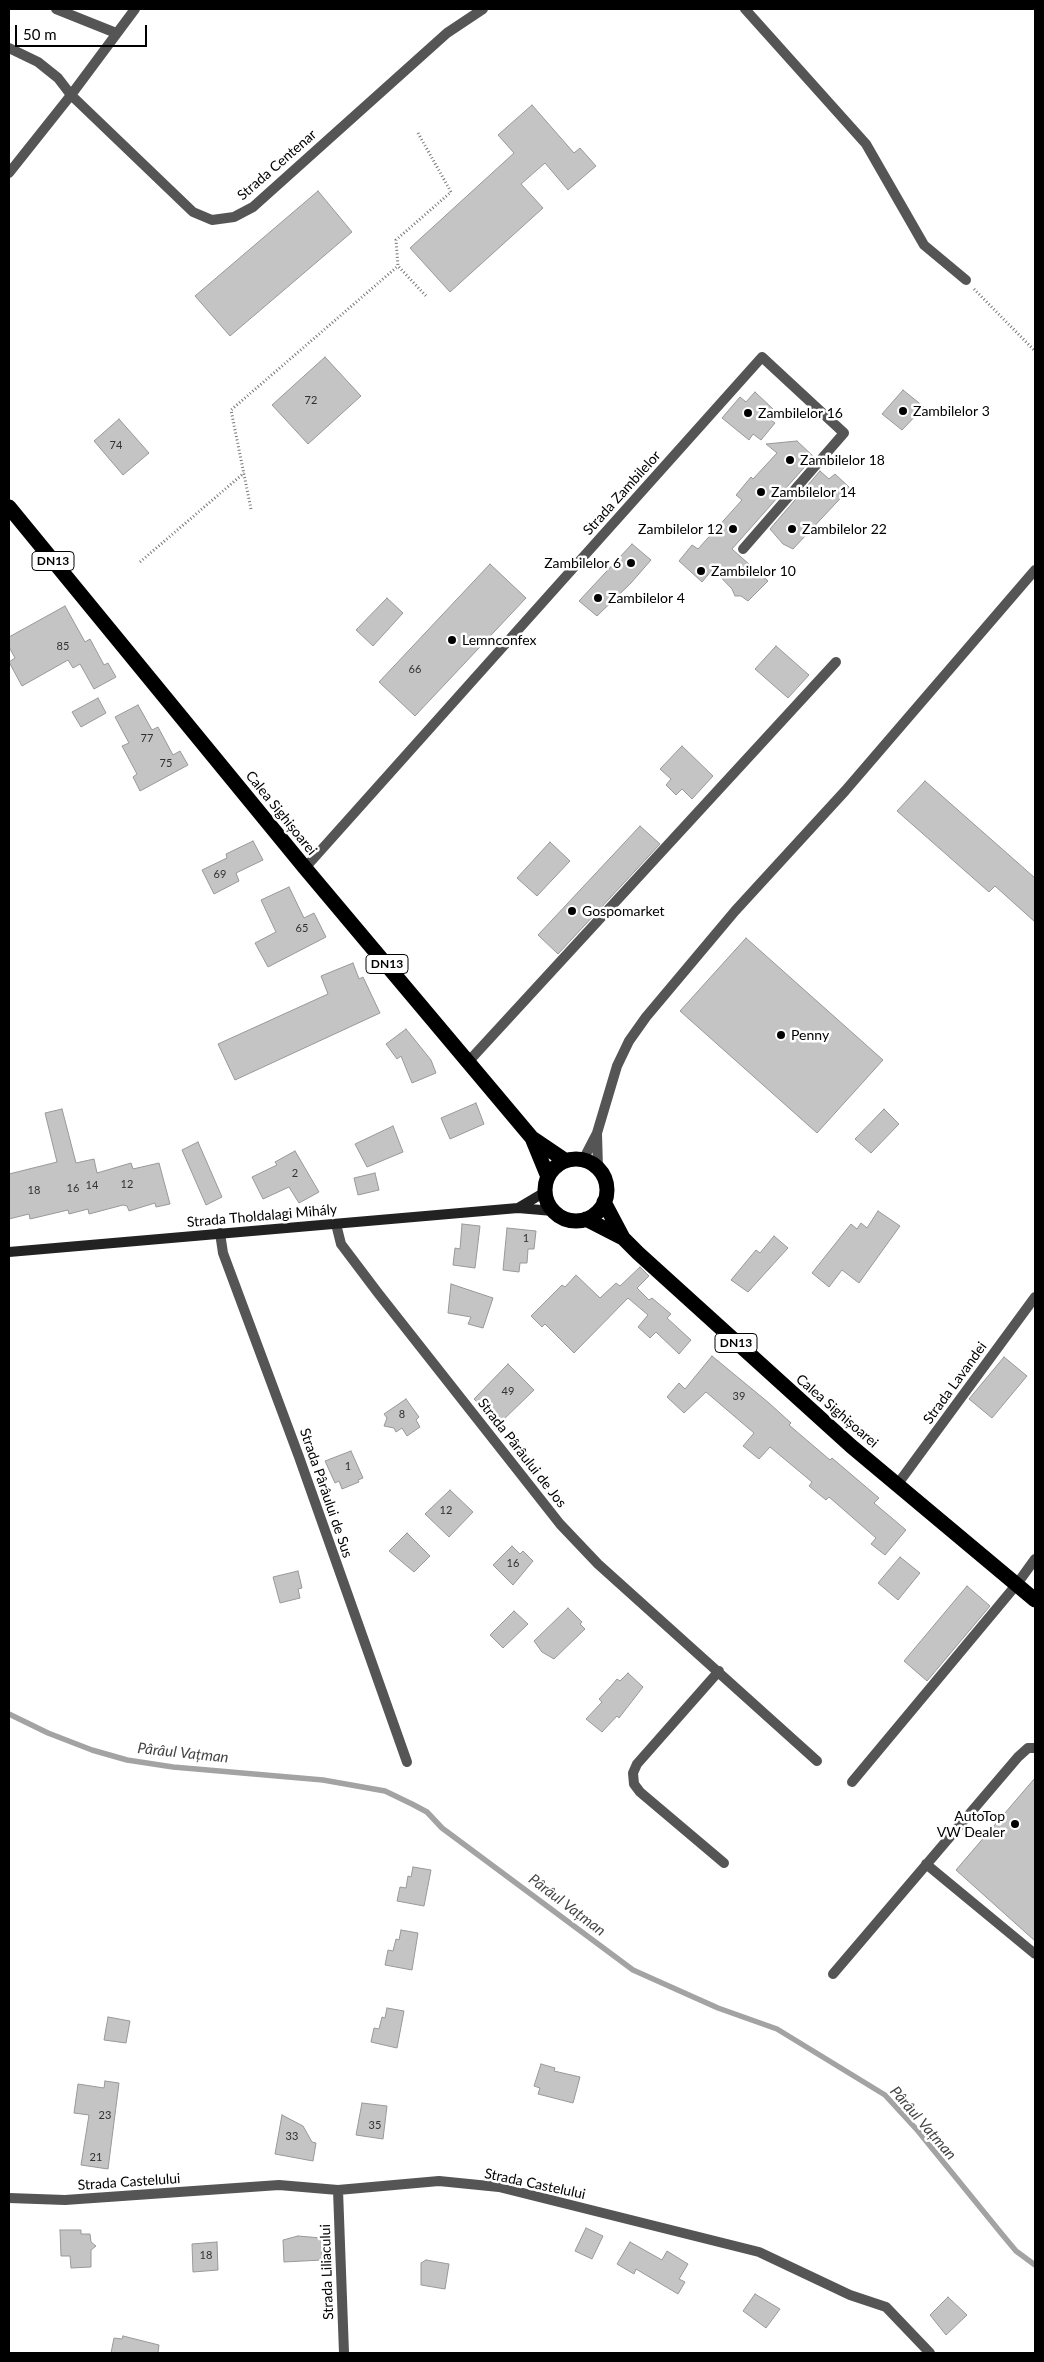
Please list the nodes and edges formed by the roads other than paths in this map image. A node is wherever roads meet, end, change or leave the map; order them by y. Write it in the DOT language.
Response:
graph roads {
  1 [pos="56,9"];
  2 [pos="135,9"];
  3 [pos="483,9"];
  4 [pos="745,9"];
  5 [pos="116,33"];
  6 [pos="9,48"];
  7 [pos="70,95"];
  8 [pos="9,173"];
  9 [pos="966,280"];
  10 [pos="9,507"];
  11 [pos="743,550"];
  12 [pos="1035,570"];
  13 [pos="836,662"];
  14 [pos="305,868"];
  15 [pos="468,1062"];
  16 [pos="597,1133"];
  17 [pos="532,1138"];
  18 [pos="583,1160"];
  19 [pos="566,1161"];
  20 [pos="598,1168"];
  21 [pos="548,1177"];
  22 [pos="545,1192"];
  23 [pos="604,1202"];
  24 [pos="518,1208"];
  25 [pos="553,1211"];
  26 [pos="586,1219"];
  27 [pos="336,1224"];
  28 [pos="220,1233"];
  29 [pos="623,1238"];
  30 [pos="9,1252"];
  31 [pos="1035,1297"];
  32 [pos="897,1485"];
  33 [pos="1035,1559"];
  34 [pos="1017,1584"];
  35 [pos="1035,1600"];
  36 [pos="719,1671"];
  37 [pos="1035,1748"];
  38 [pos="817,1761"];
  39 [pos="407,1762"];
  40 [pos="852,1782"];
  41 [pos="724,1863"];
  42 [pos="926,1864"];
  43 [pos="1035,1954"];
  44 [pos="833,1974"];
  45 [pos="338,2190"];
  46 [pos="9,2198"];
  47 [pos="344,2353"];
  48 [pos="930,2353"];
  1 -- 5 [label="street"];
  2 -- 5 [label="street"];
  3 -- 7 [label="street, Strada Centenar"];
  4 -- 9 [label="street"];
  5 -- 7 [label="street"];
  6 -- 7 [label="street, Strada Centenar"];
  7 -- 8 [label="street"];
  10 -- 14 [label="highway, Calea Sighișoarei / DN13"];
  11 -- 14 [label="street, Strada Zambilelor"];
  12 -- 16 [label="street"];
  13 -- 15 [label="street"];
  14 -- 15 [label="highway, Calea Sighișoarei / DN13"];
  15 -- 17 [label="highway, Calea Sighișoarei / DN13"];
  16 -- 18 [label="street"];
  16 -- 20 [label="street"];
  17 -- 19 [label="highway, Calea Sighișoarei / DN13"];
  17 -- 21 [label="highway, Calea Sighișoarei / DN13"];
  18 -- 19 [label="highway"];
  18 -- 20 [label="highway"];
  19 -- 21 [label="highway"];
  20 -- 23 [label="highway, DN13"];
  21 -- 22 [label="highway"];
  22 -- 24 [label="street, Strada Tholdalagi Mihály"];
  22 -- 25 [label="highway"];
  23 -- 26 [label="highway"];
  23 -- 29 [label="highway, Calea Sighișoarei / DN13"];
  24 -- 25 [label="street, Strada Tholdalagi Mihály"];
  24 -- 27 [label="street, Strada Tholdalagi Mihály"];
  25 -- 26 [label="highway, DN13"];
  26 -- 29 [label="highway, Calea Sighișoarei / DN13"];
  27 -- 28 [label="street, Strada Tholdalagi Mihály"];
  27 -- 36 [label="street, Strada Pârâului de Jos"];
  28 -- 30 [label="street, Strada Tholdalagi Mihály"];
  28 -- 39 [label="street, Strada Pârâului de Sus"];
  29 -- 32 [label="highway, Calea Sighișoarei / DN13"];
  31 -- 32 [label="street, Strada Lavandei"];
  32 -- 34 [label="highway, Calea Sighișoarei / DN13"];
  33 -- 34 [label="street"];
  34 -- 35 [label="highway, Calea Sighișoarei / DN13"];
  34 -- 40 [label="street"];
  36 -- 38 [label="street, Strada Pârâului de Jos"];
  36 -- 41 [label="street"];
  37 -- 42 [label="street"];
  42 -- 43 [label="street"];
  42 -- 44 [label="street"];
  45 -- 46 [label="street, Strada Castelului"];
  45 -- 47 [label="street, Strada Liliacului"];
  45 -- 48 [label="street, Strada Castelului"];
}
